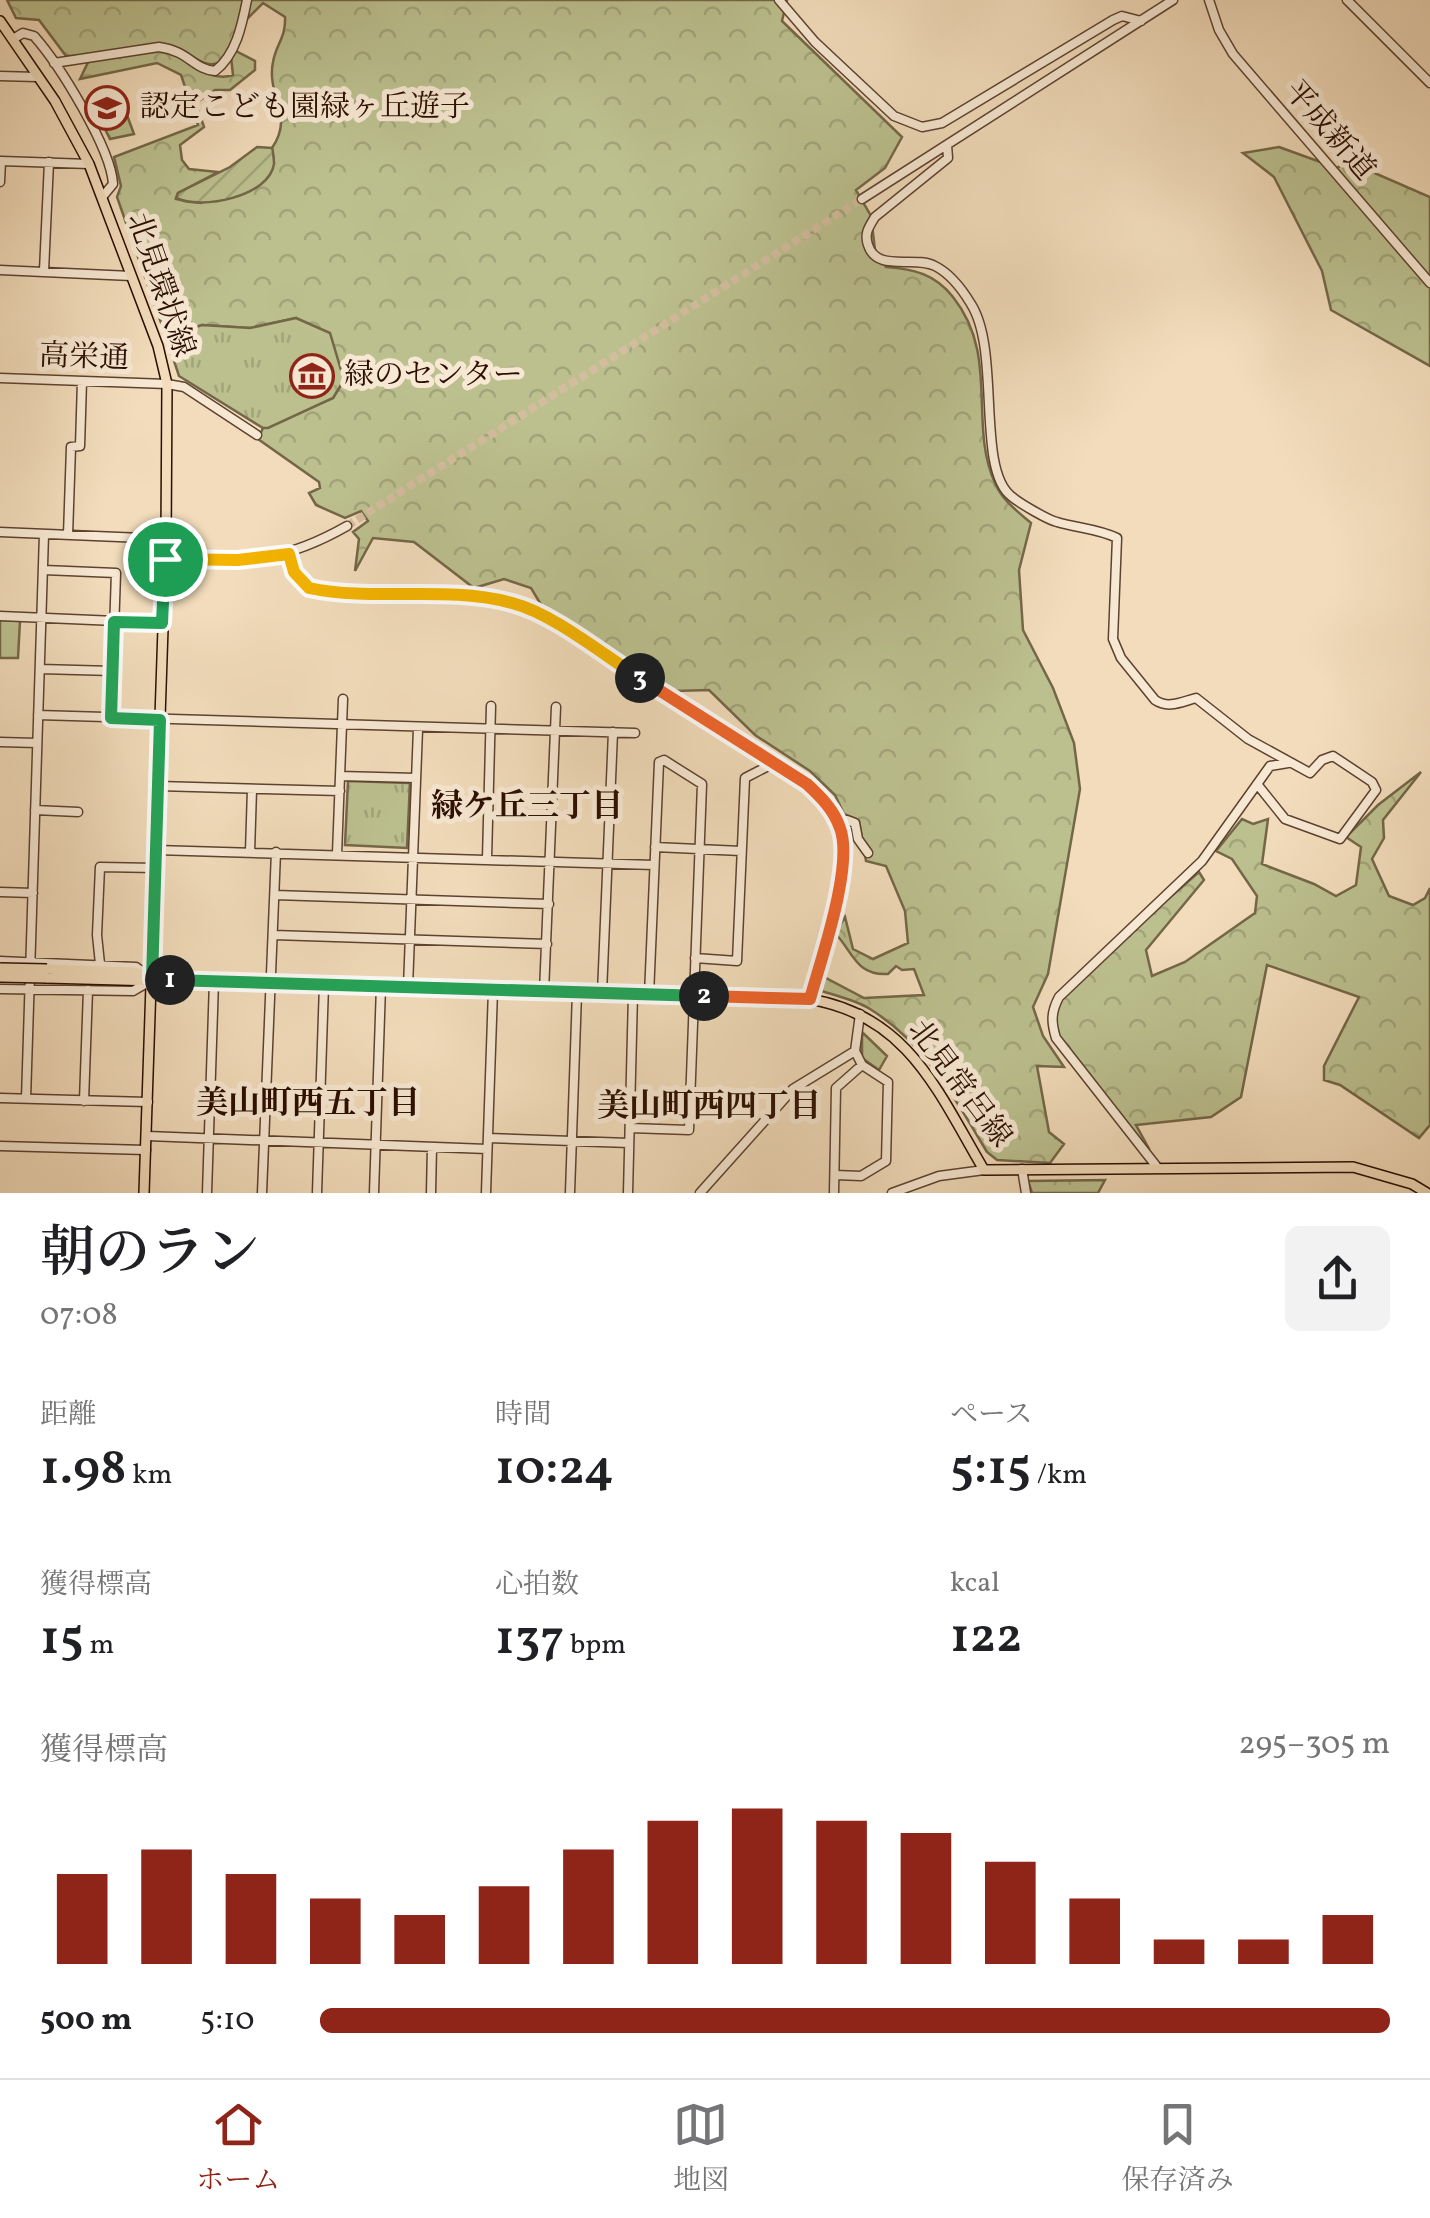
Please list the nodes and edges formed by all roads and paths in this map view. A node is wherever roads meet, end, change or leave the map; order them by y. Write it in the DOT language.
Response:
graph roads {
  1 [pos="247,0"];
  2 [pos="779,0"];
  3 [pos="1173,0"];
  4 [pos="1209,0"];
  5 [pos="1347,0"];
  6 [pos="0,21"];
  7 [pos="1141,21"];
  8 [pos="13,39"];
  9 [pos="54,63"];
  10 [pos="0,76"];
  11 [pos="38,77"];
  12 [pos="1430,83"];
  13 [pos="947,145"];
  14 [pos="49,162"];
  15 [pos="89,164"];
  16 [pos="0,182"];
  17 [pos="102,196"];
  18 [pos="862,199"];
  19 [pos="0,270"];
  20 [pos="44,271"];
  21 [pos="131,276"];
  22 [pos="1430,283"];
  23 [pos="0,378"];
  24 [pos="82,381"];
  25 [pos="167,384"];
  26 [pos="257,436"];
  27 [pos="347,526"];
  28 [pos="0,532"];
  29 [pos="44,534"];
  30 [pos="68,535"];
  31 [pos="166,539"];
  32 [pos="289,554"];
  33 [pos="165,559"];
  34 [pos="44,570"];
  35 [pos="0,616"];
  36 [pos="42,618"];
  37 [pos="114,622"];
  38 [pos="162,623"];
  39 [pos="40,668"];
  40 [pos="112,671"];
  41 [pos="344,699"];
  42 [pos="491,706"];
  43 [pos="556,707"];
  44 [pos="38,714"];
  45 [pos="111,718"];
  46 [pos="160,720"];
  47 [pos="342,726"];
  48 [pos="490,728"];
  49 [pos="418,729"];
  50 [pos="554,731"];
  51 [pos="613,732"];
  52 [pos="635,733"];
  53 [pos="0,742"];
  54 [pos="37,743"];
  55 [pos="774,762"];
  56 [pos="1289,762"];
  57 [pos="340,776"];
  58 [pos="416,778"];
  59 [pos="1258,784"];
  60 [pos="158,786"];
  61 [pos="252,789"];
  62 [pos="340,791"];
  63 [pos="35,810"];
  64 [pos="78,812"];
  65 [pos="836,821"];
  66 [pos="655,847"];
  67 [pos="700,848"];
  68 [pos="156,850"];
  69 [pos="742,850"];
  70 [pos="250,852"];
  71 [pos="276,852"];
  72 [pos="868,853"];
  73 [pos="337,854"];
  74 [pos="413,858"];
  75 [pos="487,859"];
  76 [pos="550,861"];
  77 [pos="608,863"];
  78 [pos="654,865"];
  79 [pos="156,868"];
  80 [pos="0,892"];
  81 [pos="32,894"];
  82 [pos="275,895"];
  83 [pos="412,899"];
  84 [pos="549,904"];
  85 [pos="274,935"];
  86 [pos="410,939"];
  87 [pos="546,944"];
  88 [pos="694,958"];
  89 [pos="30,962"];
  90 [pos="0,964"];
  91 [pos="100,964"];
  92 [pos="47,974"];
  93 [pos="0,977"];
  94 [pos="152,979"];
  95 [pos="214,981"];
  96 [pos="271,983"];
  97 [pos="324,984"];
  98 [pos="381,986"];
  99 [pos="408,987"];
  100 [pos="0,989"];
  101 [pos="30,990"];
  102 [pos="88,990"];
  103 [pos="493,990"];
  104 [pos="544,992"];
  105 [pos="577,993"];
  106 [pos="602,994"];
  107 [pos="633,994"];
  108 [pos="649,995"];
  109 [pos="693,996"];
  110 [pos="810,999"];
  111 [pos="860,1014"];
  112 [pos="855,1051"];
  113 [pos="862,1065"];
  114 [pos="0,1098"];
  115 [pos="26,1099"];
  116 [pos="84,1101"];
  117 [pos="148,1102"];
  118 [pos="630,1128"];
  119 [pos="146,1136"];
  120 [pos="488,1138"];
  121 [pos="209,1139"];
  122 [pos="264,1141"];
  123 [pos="572,1141"];
  124 [pos="319,1143"];
  125 [pos="629,1143"];
  126 [pos="376,1144"];
  127 [pos="0,1146"];
  128 [pos="432,1148"];
  129 [pos="488,1149"];
  130 [pos="146,1150"];
  131 [pos="1158,1167"];
  132 [pos="1022,1169"];
  133 [pos="984,1170"];
  134 [pos="835,1176"];
  135 [pos="144,1193"];
  136 [pos="207,1193"];
  137 [pos="262,1193"];
  138 [pos="318,1193"];
  139 [pos="374,1193"];
  140 [pos="431,1193"];
  141 [pos="486,1193"];
  142 [pos="570,1193"];
  143 [pos="628,1193"];
  144 [pos="700,1193"];
  145 [pos="834,1193"];
  146 [pos="892,1193"];
  147 [pos="1026,1193"];
  148 [pos="1427,1193"];
  1 -- 9 [label="street"];
  2 -- 7 [label="street"];
  3 -- 7 [label="street"];
  4 -- 22 [label="street, 平成新道"];
  5 -- 12 [label="street"];
  6 -- 8 [label="main road, 北見環状線"];
  7 -- 13 [label="street"];
  8 -- 9 [label="street"];
  8 -- 11 [label="main road, 北見環状線"];
  9 -- 17 [label="street"];
  10 -- 11 [label="street"];
  11 -- 15 [label="main road, 北見環状線"];
  13 -- 18 [label="street"];
  13 -- 56 [label="street"];
  14 -- 15 [label="street"];
  14 -- 16 [label="street"];
  14 -- 20 [label="street"];
  15 -- 17 [label="main road, 北見環状線"];
  17 -- 21 [label="main road, 北見環状線"];
  19 -- 20 [label="street"];
  20 -- 21 [label="street"];
  21 -- 25 [label="main road, 北見環状線"];
  23 -- 24 [label="street, 高栄通"];
  24 -- 25 [label="street, 高栄通"];
  24 -- 30 [label="street"];
  25 -- 26 [label="street"];
  25 -- 31 [label="main road, 北見環状線"];
  27 -- 32 [label="street"];
  28 -- 29 [label="street"];
  29 -- 30 [label="street"];
  29 -- 34 [label="street"];
  30 -- 31 [label="street"];
  31 -- 33 [label="main road, 北見環状線"];
  32 -- 33 [label="street"];
  32 -- 55 [label="street"];
  33 -- 38 [label="main road, 北見環状線"];
  34 -- 36 [label="street"];
  34 -- 37 [label="street"];
  35 -- 36 [label="street"];
  36 -- 37 [label="street"];
  36 -- 39 [label="street"];
  37 -- 38 [label="street"];
  37 -- 40 [label="street"];
  38 -- 46 [label="main road, 北見環状線"];
  39 -- 40 [label="street"];
  39 -- 44 [label="street"];
  40 -- 45 [label="street"];
  41 -- 47 [label="street"];
  42 -- 48 [label="street"];
  43 -- 50 [label="street"];
  44 -- 45 [label="street"];
  44 -- 54 [label="street"];
  45 -- 46 [label="street"];
  46 -- 47 [label="street"];
  46 -- 60 [label="main road, 北見環状線"];
  47 -- 49 [label="street"];
  47 -- 57 [label="street"];
  48 -- 49 [label="street"];
  48 -- 50 [label="street"];
  48 -- 75 [label="street"];
  49 -- 58 [label="street"];
  50 -- 51 [label="street"];
  50 -- 76 [label="street"];
  51 -- 52 [label="street"];
  51 -- 77 [label="street"];
  53 -- 54 [label="street"];
  54 -- 63 [label="street"];
  55 -- 65 [label="street"];
  55 -- 69 [label="street"];
  56 -- 59 [label="street"];
  56 -- 59 [label="street"];
  57 -- 58 [label="street"];
  57 -- 62 [label="street"];
  58 -- 74 [label="street"];
  59 -- 131 [label="street"];
  60 -- 61 [label="street"];
  60 -- 68 [label="main road, 北見環状線"];
  61 -- 62 [label="street"];
  61 -- 70 [label="street"];
  62 -- 73 [label="street"];
  63 -- 64 [label="street"];
  63 -- 81 [label="street"];
  65 -- 72 [label="street"];
  65 -- 110 [label="street"];
  66 -- 67 [label="street"];
  66 -- 67 [label="street"];
  66 -- 78 [label="street"];
  67 -- 69 [label="street"];
  67 -- 88 [label="street"];
  68 -- 70 [label="street"];
  68 -- 79 [label="main road, 北見環状線"];
  69 -- 88 [label="street"];
  70 -- 71 [label="street"];
  71 -- 73 [label="street"];
  71 -- 82 [label="street"];
  73 -- 74 [label="street"];
  74 -- 75 [label="street"];
  74 -- 83 [label="street"];
  75 -- 76 [label="street"];
  76 -- 77 [label="street"];
  76 -- 84 [label="street"];
  77 -- 78 [label="street"];
  77 -- 106 [label="street"];
  78 -- 108 [label="street"];
  79 -- 91 [label="street"];
  79 -- 94 [label="main road, 北見環状線"];
  80 -- 81 [label="street"];
  81 -- 89 [label="street"];
  82 -- 83 [label="street"];
  82 -- 85 [label="street"];
  83 -- 84 [label="street"];
  83 -- 86 [label="street"];
  84 -- 87 [label="street"];
  85 -- 86 [label="street"];
  85 -- 96 [label="street"];
  86 -- 87 [label="street"];
  86 -- 99 [label="street"];
  87 -- 104 [label="street"];
  88 -- 109 [label="street"];
  89 -- 90 [label="street"];
  89 -- 91 [label="street"];
  89 -- 101 [label="street"];
  90 -- 92 [label="main road, 北見常呂線, bridge"];
  91 -- 94 [label="street"];
  92 -- 93 [label="main road, 北見常呂線, bridge"];
  92 -- 94 [label="main road, 北見常呂線"];
  94 -- 95 [label="main road, 北見常呂線"];
  94 -- 102 [label="street"];
  94 -- 117 [label="main road, 北見環状線"];
  95 -- 96 [label="main road, 北見常呂線"];
  95 -- 121 [label="street"];
  96 -- 97 [label="main road, 北見常呂線"];
  96 -- 122 [label="street"];
  97 -- 98 [label="main road, 北見常呂線"];
  97 -- 124 [label="street"];
  98 -- 99 [label="main road, 北見常呂線"];
  98 -- 126 [label="street"];
  99 -- 103 [label="main road, 北見常呂線"];
  100 -- 101 [label="street"];
  101 -- 102 [label="street"];
  101 -- 115 [label="street"];
  102 -- 116 [label="street"];
  103 -- 104 [label="main road, 北見常呂線"];
  103 -- 120 [label="street"];
  104 -- 105 [label="main road, 北見常呂線"];
  105 -- 106 [label="main road, 北見常呂線"];
  105 -- 123 [label="street"];
  106 -- 107 [label="main road, 北見常呂線"];
  107 -- 108 [label="main road, 北見常呂線"];
  107 -- 118 [label="street"];
  108 -- 109 [label="main road, 北見常呂線"];
  109 -- 110 [label="main road, 北見常呂線"];
  109 -- 118 [label="street"];
  110 -- 111 [label="main road, 北見常呂線"];
  111 -- 112 [label="street"];
  111 -- 133 [label="main road, 北見常呂線"];
  112 -- 113 [label="street"];
  112 -- 144 [label="street"];
  113 -- 134 [label="street"];
  113 -- 134 [label="street"];
  114 -- 115 [label="street"];
  115 -- 116 [label="street"];
  116 -- 117 [label="street"];
  117 -- 119 [label="main road, 北見環状線"];
  118 -- 125 [label="street"];
  119 -- 121 [label="street"];
  119 -- 130 [label="main road, 北見環状線"];
  120 -- 123 [label="street"];
  120 -- 129 [label="street"];
  121 -- 122 [label="street"];
  121 -- 136 [label="street"];
  122 -- 124 [label="street"];
  122 -- 137 [label="street"];
  123 -- 125 [label="street"];
  123 -- 142 [label="street"];
  124 -- 126 [label="street"];
  124 -- 138 [label="street"];
  125 -- 143 [label="street"];
  126 -- 128 [label="street"];
  126 -- 139 [label="street"];
  127 -- 130 [label="street"];
  128 -- 129 [label="street"];
  128 -- 140 [label="street"];
  129 -- 141 [label="street"];
  130 -- 135 [label="main road, 北見環状線"];
  131 -- 132 [label="main road, 北見常呂線"];
  131 -- 148 [label="main road, 北見常呂線"];
  132 -- 133 [label="main road, 北見常呂線"];
  132 -- 147 [label="street"];
  133 -- 146 [label="street"];
  134 -- 145 [label="street"];
}
